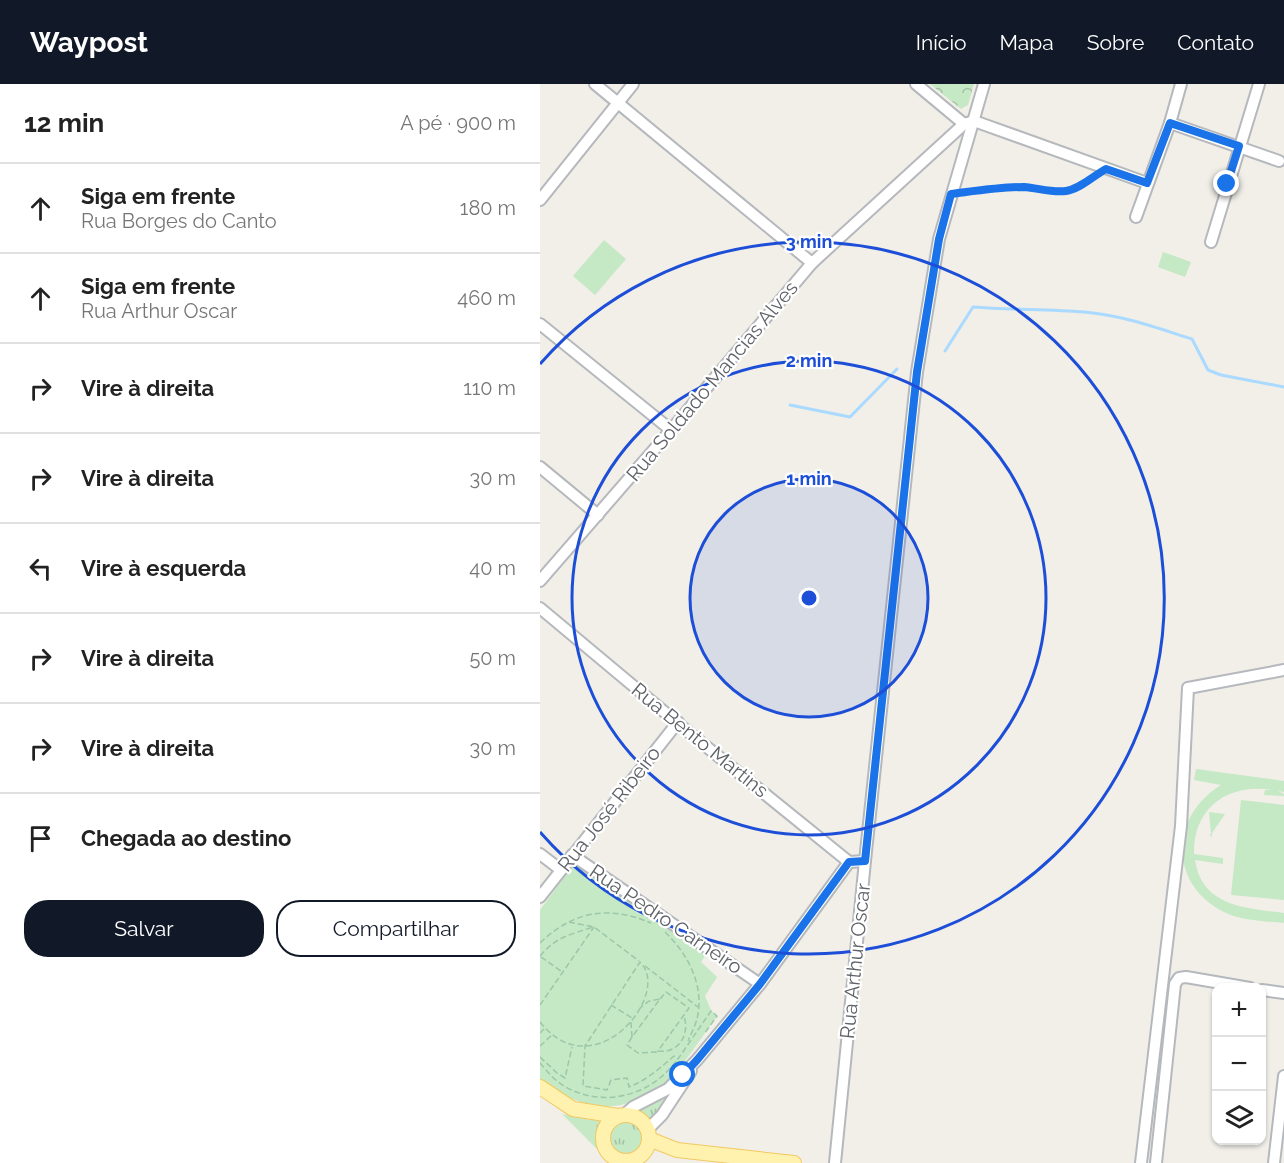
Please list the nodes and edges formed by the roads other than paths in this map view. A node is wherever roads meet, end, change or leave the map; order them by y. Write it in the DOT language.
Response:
graph roads {
  1 [pos="595,84"];
  2 [pos="633,84"];
  3 [pos="916,84"];
  4 [pos="984,84"];
  5 [pos="1181,84"];
  6 [pos="1259,84"];
  7 [pos="618,103"];
  8 [pos="969,123"];
  9 [pos="1170,123"];
  10 [pos="1239,146"];
  11 [pos="1279,161"];
  12 [pos="1147,183"];
  13 [pos="540,200"];
  14 [pos="1136,217"];
  15 [pos="1211,242"];
  16 [pos="812,263"];
  17 [pos="540,324"];
  18 [pos="671,430"];
  19 [pos="540,467"];
  20 [pos="598,515"];
  21 [pos="540,580"];
  22 [pos="540,608"];
  23 [pos="1284,670"];
  24 [pos="678,722"];
  25 [pos="540,854"];
  26 [pos="572,855"];
  27 [pos="865,861"];
  28 [pos="849,862"];
  29 [pos="561,870"];
  30 [pos="540,897"];
  31 [pos="1227,983"];
  32 [pos="760,984"];
  33 [pos="1266,991"];
  34 [pos="1284,993"];
  35 [pos="697,1060"];
  36 [pos="1284,1076"];
  37 [pos="540,1087"];
  38 [pos="621,1115"];
  39 [pos="648,1134"];
  40 [pos="604,1148"];
  41 [pos="629,1162"];
  42 [pos="603,1163"];
  43 [pos="794,1163"];
  44 [pos="836,1163"];
  45 [pos="1141,1163"];
  46 [pos="1156,1163"];
  47 [pos="1274,1163"];
  1 -- 7 [label="street"];
  2 -- 7 [label="street"];
  3 -- 8 [label="street"];
  4 -- 8 [label="street, Rua Arthur Oscar"];
  5 -- 9 [label="street"];
  6 -- 10 [label="street"];
  7 -- 13 [label="street"];
  7 -- 16 [label="street"];
  8 -- 12 [label="street"];
  8 -- 16 [label="street, Rua Soldado Mancias Alves"];
  8 -- 27 [label="street, Rua Arthur Oscar"];
  9 -- 10 [label="street"];
  9 -- 12 [label="street"];
  10 -- 11 [label="street"];
  10 -- 15 [label="street"];
  12 -- 14 [label="street"];
  16 -- 18 [label="street, Rua Soldado Mancias Alves"];
  17 -- 18 [label="street"];
  18 -- 20 [label="street, Rua Soldado Mancias Alves"];
  19 -- 20 [label="street"];
  20 -- 21 [label="street, Rua Soldado Mancias Alves"];
  22 -- 24 [label="street, Rua Bento Martins"];
  23 -- 45 [label="street"];
  24 -- 26 [label="street, Rua José Ribeiro"];
  24 -- 28 [label="street, Rua Bento Martins"];
  25 -- 29 [label="street"];
  26 -- 29 [label="street, Rua José Ribeiro"];
  26 -- 32 [label="street, Rua Pedro Carneiro"];
  27 -- 28 [label="street"];
  27 -- 44 [label="street, Rua Arthur Oscar"];
  28 -- 32 [label="street"];
  29 -- 30 [label="street, Rua José Ribeiro"];
  31 -- 46 [label="street"];
  32 -- 35 [label="street"];
  33 -- 34 [label="street"];
  35 -- 38 [label="street"];
  35 -- 39 [label="street"];
  36 -- 47 [label="street"];
  37 -- 38 [label="main road"];
  38 -- 39 [label="main road"];
  38 -- 40 [label="main road"];
  39 -- 41 [label="main road"];
  39 -- 43 [label="main road"];
  40 -- 41 [label="main road"];
  40 -- 42 [label="main road"];
}
